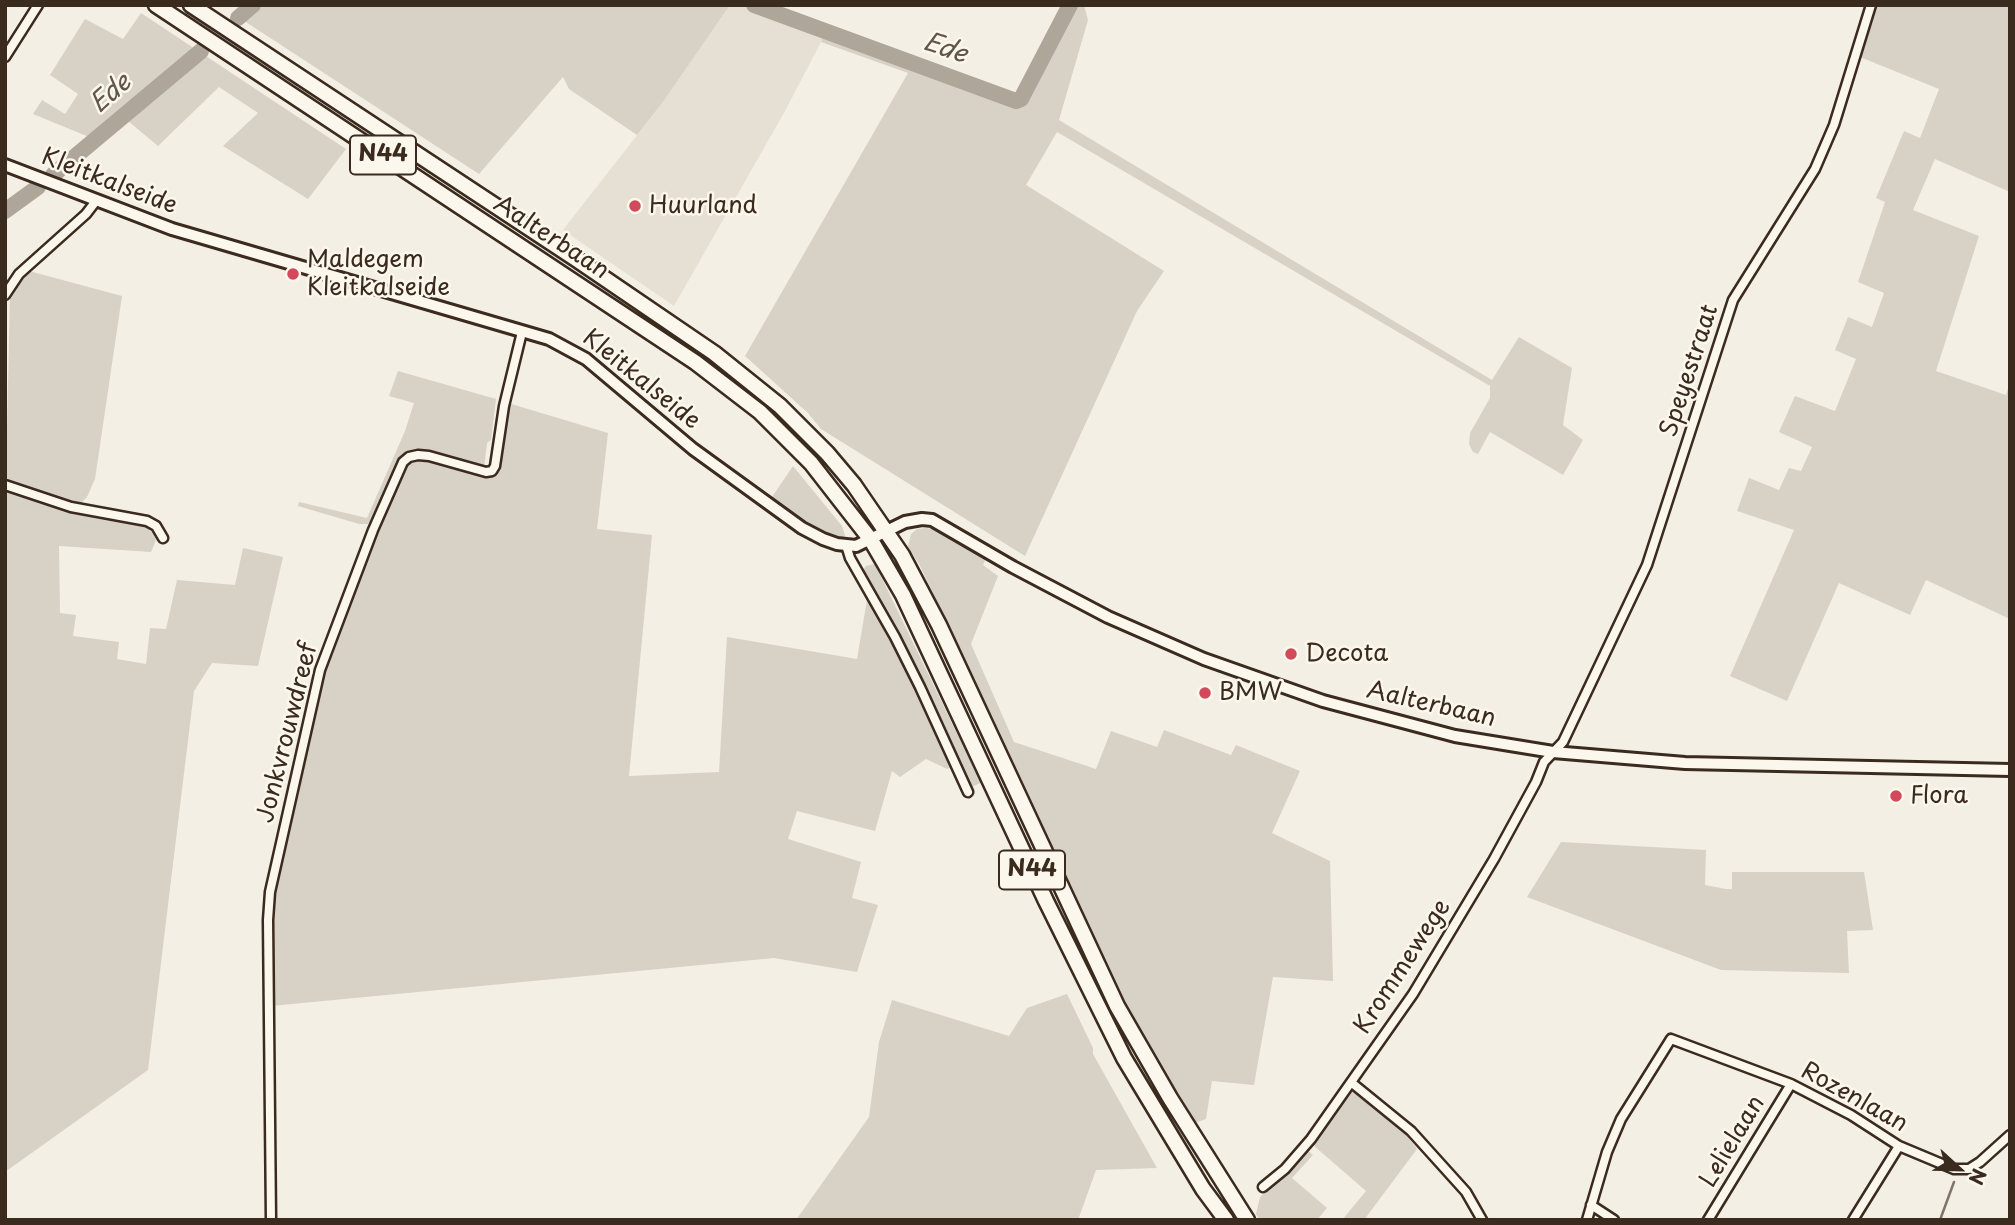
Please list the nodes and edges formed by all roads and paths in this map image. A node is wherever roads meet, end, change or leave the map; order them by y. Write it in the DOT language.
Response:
graph roads {
  1 [pos="38,5"];
  2 [pos="156,5"];
  3 [pos="191,5"];
  4 [pos="1871,5"];
  5 [pos="5,57"];
  6 [pos="5,165"];
  7 [pos="96,201"];
  8 [pos="5,295"];
  9 [pos="522,332"];
  10 [pos="5,485"];
  11 [pos="887,532"];
  12 [pos="163,538"];
  13 [pos="871,540"];
  14 [pos="846,545"];
  15 [pos="1553,752"];
  16 [pos="2010,770"];
  17 [pos="968,792"];
  18 [pos="1352,1083"];
  19 [pos="1791,1084"];
  20 [pos="2010,1135"];
  21 [pos="1899,1146"];
  22 [pos="1263,1187"];
  23 [pos="1591,1205"];
  24 [pos="1237,1206"];
  25 [pos="1223,1218"];
  26 [pos="271,1220"];
  27 [pos="1247,1220"];
  28 [pos="1482,1220"];
  29 [pos="1587,1220"];
  30 [pos="1614,1220"];
  31 [pos="1708,1220"];
  32 [pos="1853,1220"];
  1 -- 5 [label="street"];
  2 -- 13 [label="highway, Aalterbaan / N44"];
  3 -- 11 [label="highway, Aalterbaan / N44"];
  4 -- 15 [label="street, Speyestraat"];
  6 -- 7 [label="main road, Kleitkalseide"];
  7 -- 8 [label="street"];
  7 -- 9 [label="main road, Kleitkalseide"];
  9 -- 14 [label="main road, Kleitkalseide"];
  9 -- 26 [label="street, Jonkvrouwdreef"];
  10 -- 12 [label="street"];
  11 -- 13 [label="main road, Aalterbaan"];
  11 -- 15 [label="main road, Aalterbaan"];
  11 -- 24 [label="highway, N44"];
  13 -- 14 [label="main road"];
  13 -- 25 [label="highway, N44"];
  14 -- 17 [label="street"];
  15 -- 16 [label="main road, Aalterbaan"];
  15 -- 18 [label="street, Krommewege"];
  18 -- 22 [label="street, Krommewege"];
  18 -- 28 [label="street"];
  19 -- 21 [label="street, Rozenlaan"];
  19 -- 23 [label="street, Rozenlaan"];
  19 -- 31 [label="street, Lelielaan"];
  20 -- 21 [label="street, Rozenlaan"];
  21 -- 32 [label="street"];
  23 -- 29 [label="street"];
  23 -- 30 [label="street"];
  24 -- 25 [label="street"];
  24 -- 27 [label="highway, N44"];
}
